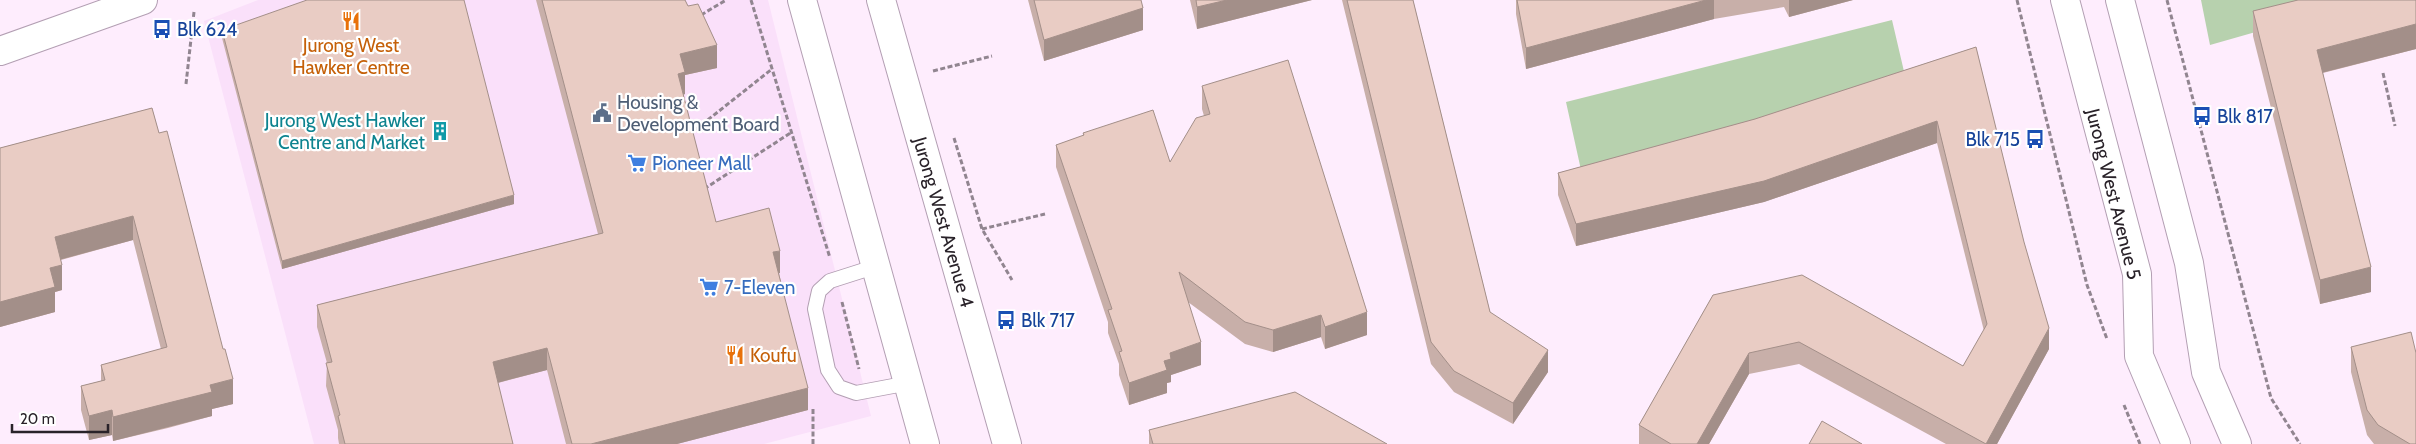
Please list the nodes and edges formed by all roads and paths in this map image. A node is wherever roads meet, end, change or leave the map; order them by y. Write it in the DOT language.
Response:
graph roads {
  1 [pos="142,0"];
  2 [pos="726,0"];
  3 [pos="751,0"];
  4 [pos="802,0"];
  5 [pos="881,0"];
  6 [pos="2017,0"];
  7 [pos="2065,0"];
  8 [pos="2120,0"];
  9 [pos="2167,0"];
  10 [pos="194,12"];
  11 [pos="694,19"];
  12 [pos="0,51"];
  13 [pos="992,56"];
  14 [pos="772,69"];
  15 [pos="2383,73"];
  16 [pos="903,77"];
  17 [pos="186,84"];
  18 [pos="2395,126"];
  19 [pos="792,132"];
  20 [pos="688,136"];
  21 [pos="702,191"];
  22 [pos="1045,214"];
  23 [pos="982,228"];
  24 [pos="876,266"];
  25 [pos="836,279"];
  26 [pos="2108,345"];
  27 [pos="909,383"];
  28 [pos="865,391"];
  29 [pos="2124,402"];
  30 [pos="813,409"];
  31 [pos="813,444"];
  32 [pos="925,444"];
  33 [pos="1007,444"];
  34 [pos="2140,444"];
  35 [pos="2176,444"];
  36 [pos="2237,444"];
  37 [pos="2300,444"];
  1 -- 12 [label="street"];
  2 -- 11 [label="path"];
  3 -- 14 [label="path"];
  4 -- 24 [label="street"];
  5 -- 16 [label="street, Jurong West Avenue 4"];
  6 -- 26 [label="path"];
  7 -- 35 [label="street, Jurong West Avenue 5"];
  8 -- 36 [label="street"];
  9 -- 37 [label="path"];
  10 -- 17 [label="path"];
  13 -- 16 [label="path"];
  14 -- 19 [label="path"];
  14 -- 20 [label="path"];
  15 -- 18 [label="path"];
  16 -- 33 [label="street, Jurong West Avenue 4"];
  19 -- 21 [label="path"];
  19 -- 25 [label="path"];
  22 -- 23 [label="path"];
  24 -- 25 [label="lane"];
  24 -- 27 [label="street"];
  25 -- 28 [label="path"];
  25 -- 28 [label="lane"];
  27 -- 28 [label="lane"];
  27 -- 32 [label="street"];
  29 -- 34 [label="path"];
  30 -- 31 [label="path"];
}
